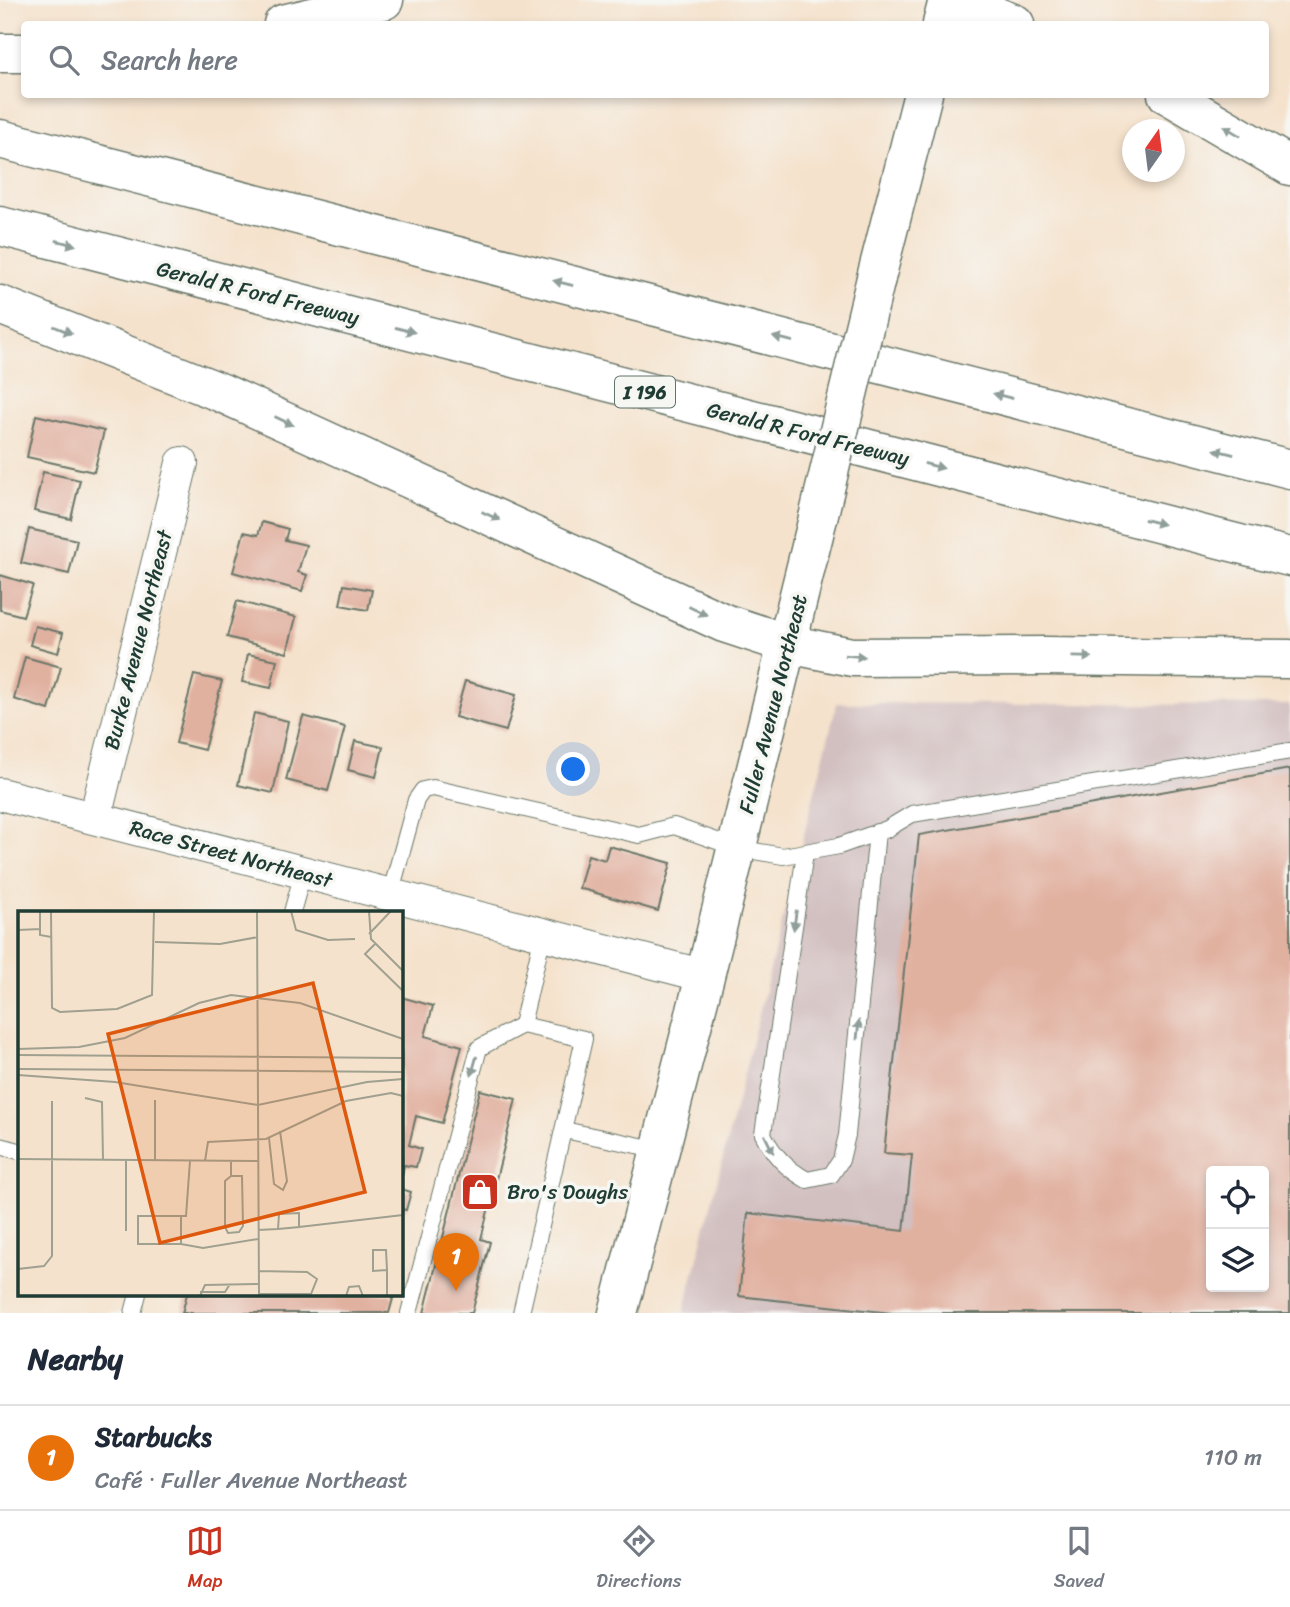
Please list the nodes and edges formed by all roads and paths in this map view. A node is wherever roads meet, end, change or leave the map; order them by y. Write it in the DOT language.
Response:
graph roads {
  1 [pos="384,0"];
  2 [pos="948,0"];
  3 [pos="955,0"];
  4 [pos="296,21"];
  5 [pos="943,21"];
  6 [pos="1008,21"];
  7 [pos="0,53"];
  8 [pos="21,53"];
  9 [pos="922,98"];
  10 [pos="1174,98"];
  11 [pos="0,139"];
  12 [pos="1290,166"];
  13 [pos="0,226"];
  14 [pos="0,305"];
  15 [pos="182,463"];
  16 [pos="1290,469"];
  17 [pos="1290,557"];
  18 [pos="788,644"];
  19 [pos="1290,659"];
  20 [pos="1290,751"];
  21 [pos="0,794"];
  22 [pos="95,818"];
  23 [pos="877,832"];
  24 [pos="737,848"];
  25 [pos="805,853"];
  26 [pos="303,873"];
  27 [pos="390,895"];
  28 [pos="292,911"];
  29 [pos="543,934"];
  30 [pos="705,976"];
  31 [pos="522,1025"];
  32 [pos="564,1129"];
  33 [pos="0,1146"];
  34 [pos="660,1150"];
  35 [pos="18,1151"];
  36 [pos="137,1296"];
  37 [pos="133,1313"];
  38 [pos="409,1313"];
  39 [pos="521,1313"];
  40 [pos="618,1313"];
  1 -- 4 [label="main road"];
  2 -- 5 [label="main road"];
  3 -- 6 [label="main road"];
  7 -- 8 [label="main road"];
  9 -- 18 [label="main road, Fuller Avenue Northeast, bridge"];
  12 -- 10 [label="main road, one-way"];
  16 -- 11 [label="main road, one-way"];
  13 -- 17 [label="main road, Gerald R Ford Freeway / I 196, one-way"];
  14 -- 18 [label="main road, one-way"];
  15 -- 22 [label="street, Burke Avenue Northeast"];
  18 -- 19 [label="main road, one-way"];
  18 -- 24 [label="main road, Fuller Avenue Northeast"];
  20 -- 23 [label="lane"];
  21 -- 22 [label="street, Race Street Northeast"];
  22 -- 26 [label="street, Race Street Northeast"];
  23 -- 25 [label="lane"];
  25 -- 23 [label="lane, one-way"];
  24 -- 25 [label="lane"];
  24 -- 27 [label="lane"];
  24 -- 30 [label="main road, Fuller Avenue Northeast"];
  26 -- 27 [label="street, Race Street Northeast"];
  26 -- 28 [label="lane"];
  27 -- 29 [label="street, Race Street Northeast"];
  29 -- 30 [label="street, Race Street Northeast"];
  29 -- 31 [label="lane"];
  30 -- 34 [label="main road, Fuller Avenue Northeast"];
  31 -- 32 [label="lane"];
  31 -- 38 [label="lane, one-way"];
  32 -- 34 [label="lane"];
  32 -- 39 [label="lane"];
  33 -- 35 [label="lane"];
  34 -- 40 [label="main road, Fuller Avenue Northeast"];
  36 -- 37 [label="lane"];
}
